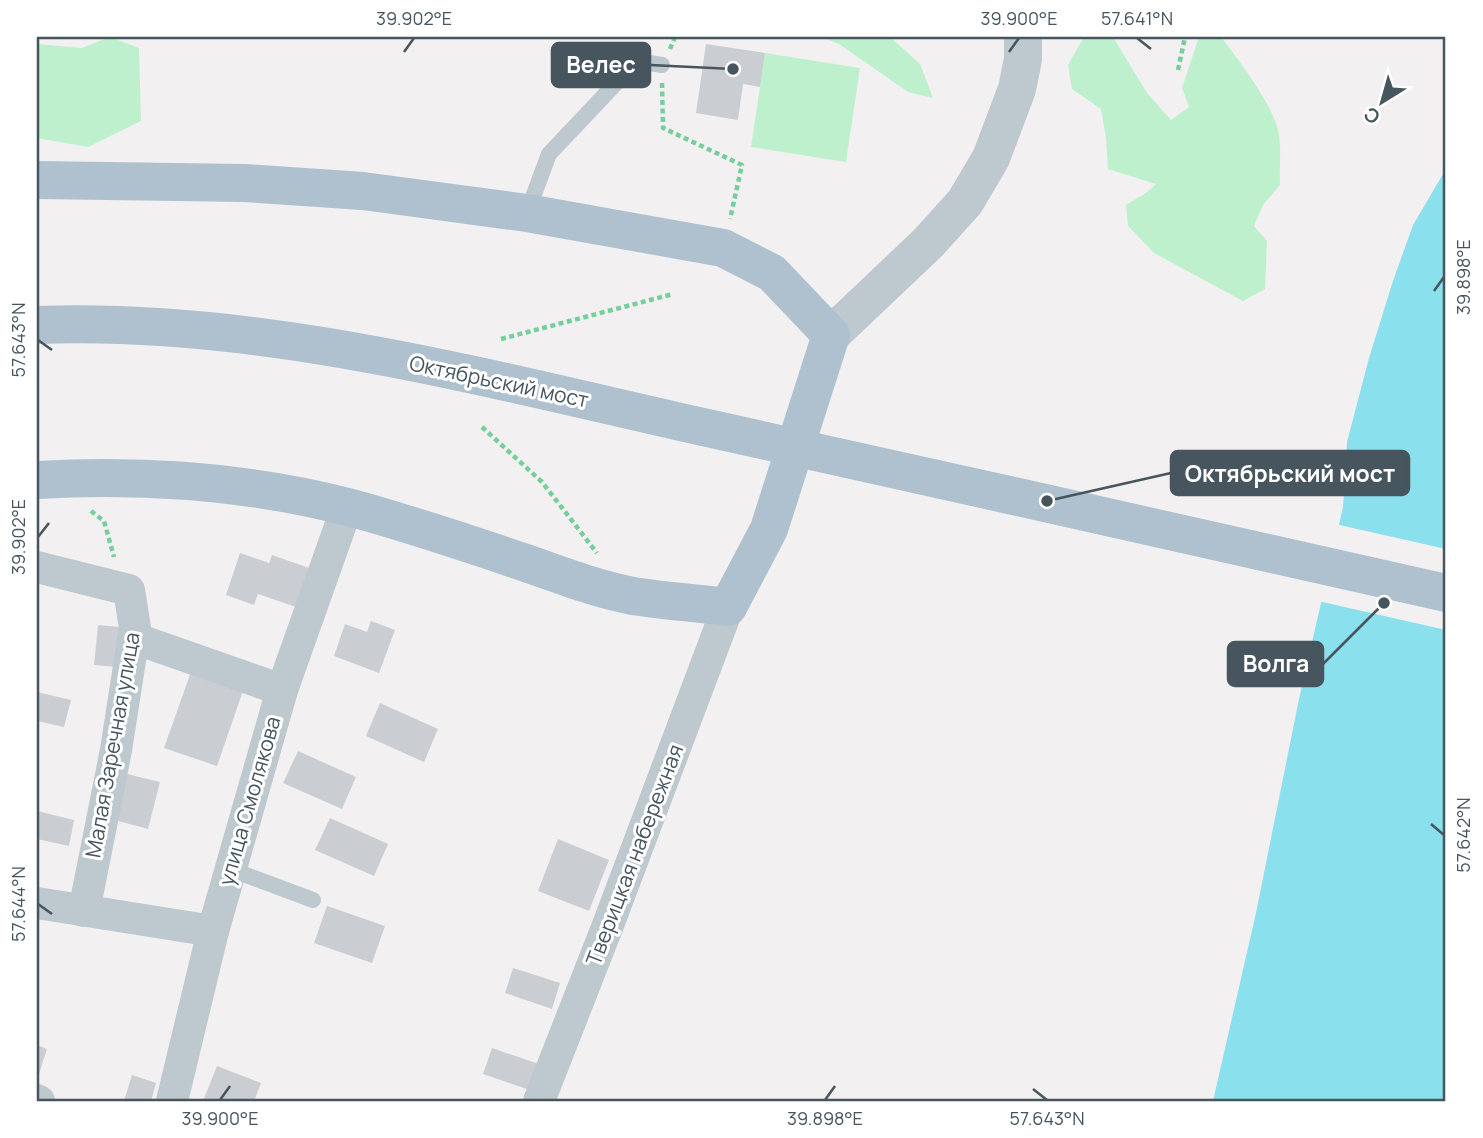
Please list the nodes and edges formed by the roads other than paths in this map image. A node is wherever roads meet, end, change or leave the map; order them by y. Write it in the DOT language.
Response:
graph roads {
  1 [pos="1023,37"];
  2 [pos="662,65"];
  3 [pos="37,180"];
  4 [pos="527,213"];
  5 [pos="37,325"];
  6 [pos="831,335"];
  7 [pos="37,480"];
  8 [pos="347,507"];
  9 [pos="37,568"];
  10 [pos="1446,593"];
  11 [pos="728,607"];
  12 [pos="132,645"];
  13 [pos="282,690"];
  14 [pos="230,869"];
  15 [pos="313,900"];
  16 [pos="37,904"];
  17 [pos="84,911"];
  18 [pos="213,931"];
  19 [pos="172,1101"];
  20 [pos="539,1101"];
  1 -- 6 [label="street"];
  2 -- 4 [label="lane"];
  3 -- 4 [label="main road"];
  4 -- 6 [label="main road"];
  5 -- 10 [label="main road, Октябрьский мост"];
  6 -- 11 [label="main road"];
  7 -- 8 [label="main road"];
  8 -- 11 [label="main road"];
  8 -- 13 [label="street, улица Смолякова"];
  9 -- 12 [label="street, Малая Заречная улица"];
  11 -- 20 [label="street, Тверицкая набережная"];
  12 -- 13 [label="street"];
  12 -- 17 [label="street, Малая Заречная улица"];
  13 -- 14 [label="street, улица Смолякова"];
  14 -- 15 [label="lane"];
  14 -- 18 [label="street, улица Смолякова"];
  16 -- 17 [label="street"];
  17 -- 18 [label="street"];
  18 -- 19 [label="street, улица Смолякова"];
}
